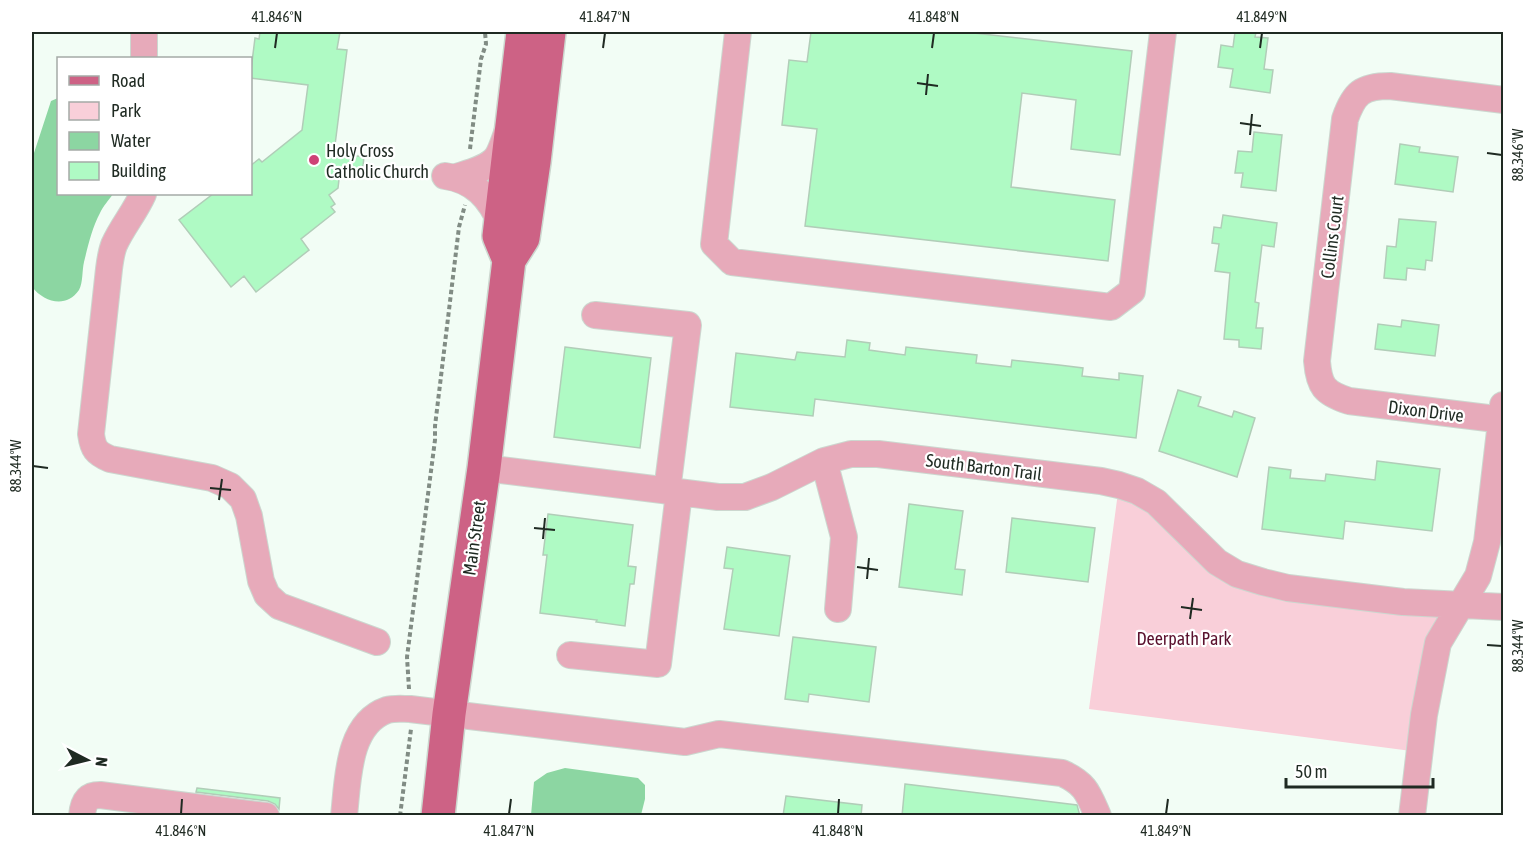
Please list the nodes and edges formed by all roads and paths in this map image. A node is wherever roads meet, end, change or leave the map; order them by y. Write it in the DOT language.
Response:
graph roads {
  1 [pos="144,32"];
  2 [pos="485,32"];
  3 [pos="738,32"];
  4 [pos="1163,32"];
  5 [pos="543,35"];
  6 [pos="144,57"];
  7 [pos="1503,100"];
  8 [pos="513,118"];
  9 [pos="469,154"];
  10 [pos="143,195"];
  11 [pos="465,204"];
  12 [pos="501,224"];
  13 [pos="509,260"];
  14 [pos="596,315"];
  15 [pos="1349,401"];
  16 [pos="1503,415"];
  17 [pos="825,461"];
  18 [pos="484,468"];
  19 [pos="673,492"];
  20 [pos="1460,605"];
  21 [pos="1503,607"];
  22 [pos="838,609"];
  23 [pos="377,642"];
  24 [pos="570,655"];
  25 [pos="410,709"];
  26 [pos="449,714"];
  27 [pos="82,816"];
  28 [pos="103,816"];
  29 [pos="175,816"];
  30 [pos="266,816"];
  31 [pos="344,816"];
  32 [pos="400,816"];
  33 [pos="438,816"];
  34 [pos="1098,816"];
  35 [pos="1412,816"];
  1 -- 6 [label="street"];
  2 -- 9 [label="path"];
  3 -- 4 [label="street"];
  5 -- 8 [label="main road, Main Street"];
  5 -- 13 [label="main road, Main Street"];
  7 -- 15 [label="street, Collins Court"];
  8 -- 12 [label="main road, Main Street"];
  8 -- 12 [label="street"];
  10 -- 23 [label="street"];
  11 -- 25 [label="path"];
  12 -- 13 [label="main road, Main Street"];
  13 -- 18 [label="main road, Main Street"];
  14 -- 19 [label="street"];
  15 -- 16 [label="street, Dixon Drive"];
  16 -- 20 [label="street"];
  17 -- 19 [label="street, South Barton Trail"];
  17 -- 20 [label="street, South Barton Trail"];
  17 -- 22 [label="street"];
  18 -- 19 [label="street, South Barton Trail"];
  18 -- 26 [label="main road, Main Street"];
  19 -- 24 [label="street"];
  20 -- 21 [label="street, South Barton Trail"];
  20 -- 35 [label="street"];
  25 -- 26 [label="street"];
  25 -- 31 [label="street"];
  25 -- 32 [label="path"];
  26 -- 33 [label="main road, Main Street"];
  26 -- 34 [label="street"];
  27 -- 30 [label="street"];
  28 -- 29 [label="street"];
}
